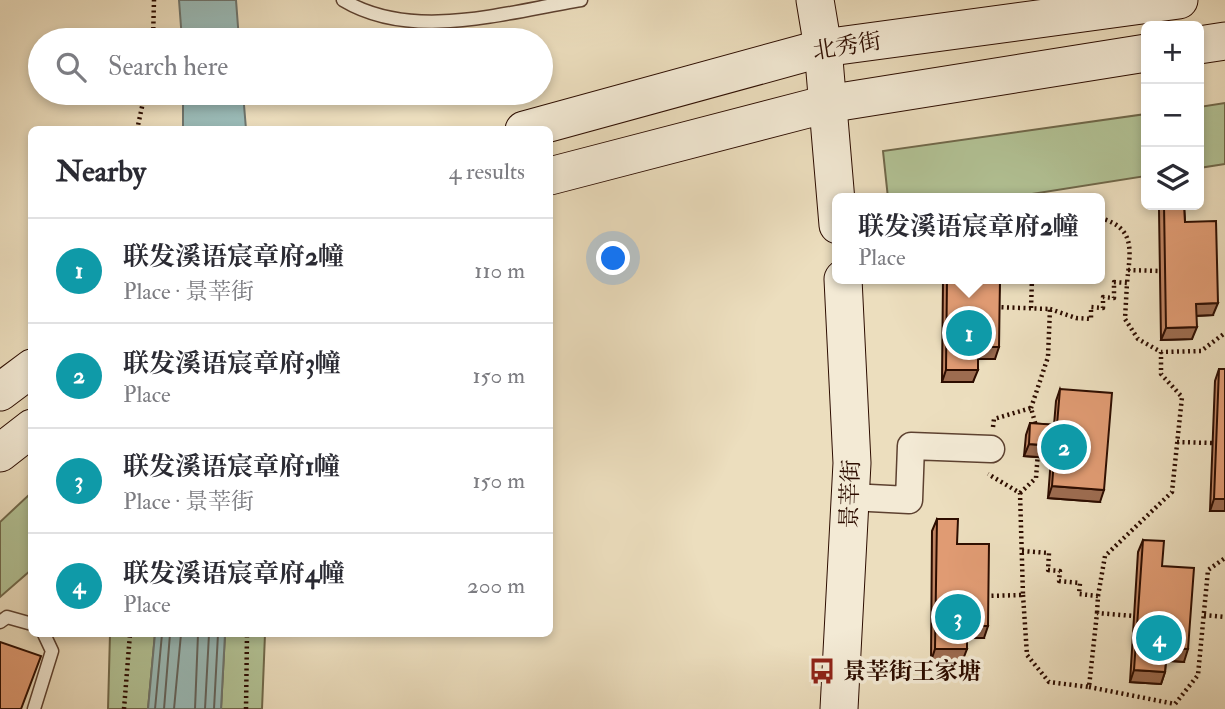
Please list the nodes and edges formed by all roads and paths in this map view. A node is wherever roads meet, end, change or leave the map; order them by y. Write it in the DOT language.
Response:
graph roads {
  1 [pos="154,0"];
  2 [pos="343,0"];
  3 [pos="581,0"];
  4 [pos="816,0"];
  5 [pos="1178,0"];
  6 [pos="153,28"];
  7 [pos="1225,41"];
  8 [pos="1204,44"];
  9 [pos="823,48"];
  10 [pos="1141,54"];
  11 [pos="827,104"];
  12 [pos="142,105"];
  13 [pos="138,126"];
  14 [pos="536,126"];
  15 [pos="553,175"];
  16 [pos="835,193"];
  17 [pos="1105,219"];
  18 [pos="1128,270"];
  19 [pos="1160,271"];
  20 [pos="1127,283"];
  21 [pos="843,284"];
  22 [pos="1032,284"];
  23 [pos="996,307"];
  24 [pos="1031,308"];
  25 [pos="1050,309"];
  26 [pos="1225,333"];
  27 [pos="1161,352"];
  28 [pos="28,371"];
  29 [pos="0,392"];
  30 [pos="1031,408"];
  31 [pos="28,431"];
  32 [pos="1039,436"];
  33 [pos="1177,442"];
  34 [pos="1212,443"];
  35 [pos="1038,447"];
  36 [pos="991,449"];
  37 [pos="0,453"];
  38 [pos="1020,493"];
  39 [pos="850,497"];
  40 [pos="1022,551"];
  41 [pos="1225,558"];
  42 [pos="1023,595"];
  43 [pos="984,596"];
  44 [pos="1098,596"];
  45 [pos="1097,613"];
  46 [pos="1204,615"];
  47 [pos="1134,616"];
  48 [pos="1225,617"];
  49 [pos="0,622"];
  50 [pos="28,623"];
  51 [pos="45,637"];
  52 [pos="130,637"];
  53 [pos="247,637"];
  54 [pos="1089,687"];
  55 [pos="34,709"];
  56 [pos="124,709"];
  57 [pos="246,709"];
  58 [pos="839,709"];
  1 -- 6 [label="path"];
  2 -- 3 [label="lane"];
  4 -- 9 [label="main road"];
  5 -- 9 [label="main road, 北秀街"];
  7 -- 8 [label="main road"];
  9 -- 11 [label="main road"];
  9 -- 14 [label="main road, 北秀街"];
  10 -- 11 [label="main road"];
  11 -- 15 [label="main road"];
  11 -- 16 [label="main road"];
  12 -- 13 [label="path"];
  17 -- 18 [label="path"];
  18 -- 19 [label="path"];
  18 -- 20 [label="path"];
  20 -- 25 [label="path"];
  20 -- 27 [label="path"];
  21 -- 39 [label="main road, 景莘街"];
  22 -- 24 [label="path"];
  23 -- 24 [label="path"];
  24 -- 25 [label="path"];
  25 -- 30 [label="path"];
  26 -- 27 [label="path"];
  27 -- 33 [label="path"];
  28 -- 29 [label="main road"];
  30 -- 32 [label="path"];
  30 -- 36 [label="path"];
  31 -- 37 [label="main road"];
  33 -- 34 [label="path"];
  33 -- 44 [label="path"];
  35 -- 38 [label="path"];
  36 -- 38 [label="path"];
  36 -- 39 [label="street"];
  38 -- 40 [label="path"];
  39 -- 58 [label="main road, 景莘街"];
  40 -- 42 [label="path"];
  40 -- 44 [label="path"];
  41 -- 46 [label="path"];
  42 -- 43 [label="path"];
  42 -- 54 [label="path"];
  44 -- 45 [label="path"];
  45 -- 47 [label="path"];
  45 -- 54 [label="path"];
  46 -- 48 [label="path"];
  46 -- 54 [label="path"];
  49 -- 50 [label="lane"];
  51 -- 55 [label="lane"];
  52 -- 56 [label="path"];
  53 -- 57 [label="path"];
}
